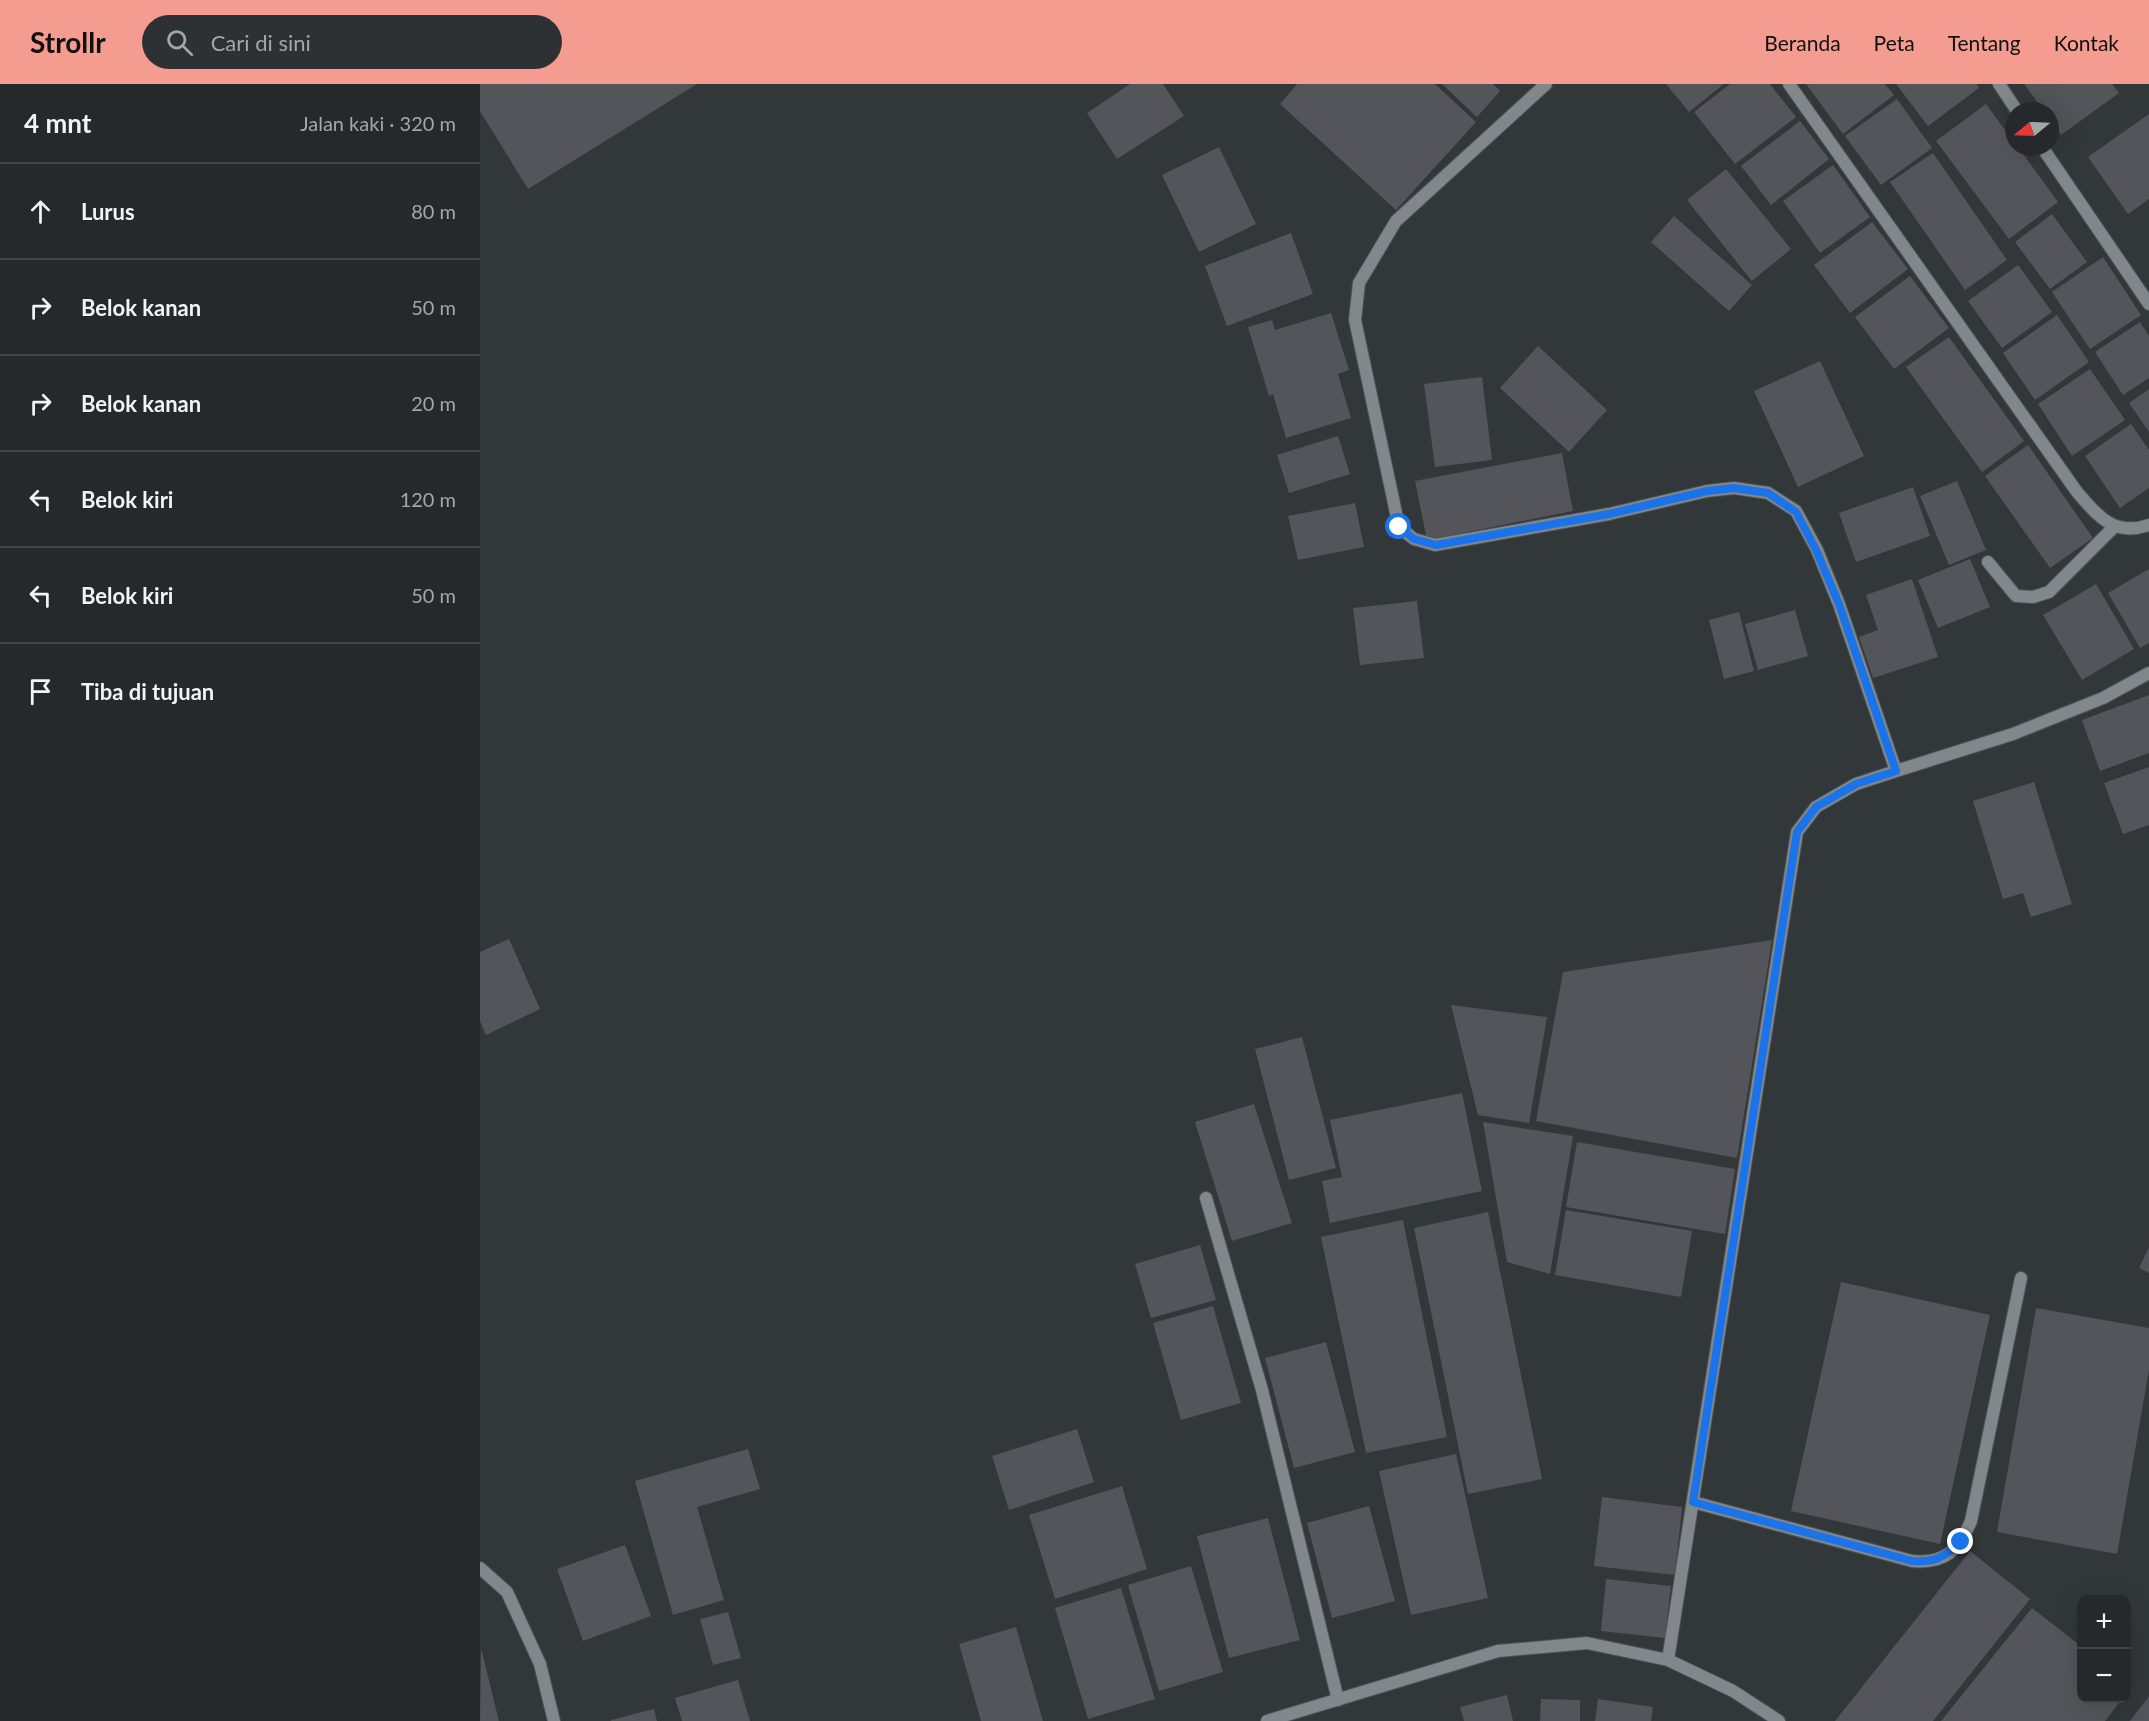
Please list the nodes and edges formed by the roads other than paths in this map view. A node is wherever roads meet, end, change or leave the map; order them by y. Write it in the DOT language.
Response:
graph roads {
  1 [pos="1546,84"];
  2 [pos="1789,84"];
  3 [pos="1999,84"];
  4 [pos="2011,102"];
  5 [pos="2048,156"];
  6 [pos="2149,304"];
  7 [pos="2149,525"];
  8 [pos="2114,527"];
  9 [pos="1988,562"];
  10 [pos="2149,673"];
  11 [pos="1896,771"];
  12 [pos="1206,1198"];
  13 [pos="2021,1278"];
  14 [pos="1693,1502"];
  15 [pos="480,1568"];
  16 [pos="1668,1660"];
  17 [pos="1338,1700"];
  18 [pos="554,1721"];
  19 [pos="1267,1721"];
  20 [pos="1779,1721"];
  1 -- 11 [label="street"];
  2 -- 8 [label="street"];
  3 -- 4 [label="street"];
  5 -- 6 [label="street"];
  7 -- 8 [label="street"];
  8 -- 9 [label="street"];
  10 -- 11 [label="street"];
  11 -- 14 [label="street"];
  12 -- 17 [label="street"];
  13 -- 14 [label="street"];
  14 -- 16 [label="street"];
  15 -- 18 [label="street"];
  16 -- 17 [label="street"];
  16 -- 20 [label="street"];
  17 -- 19 [label="street"];
}
